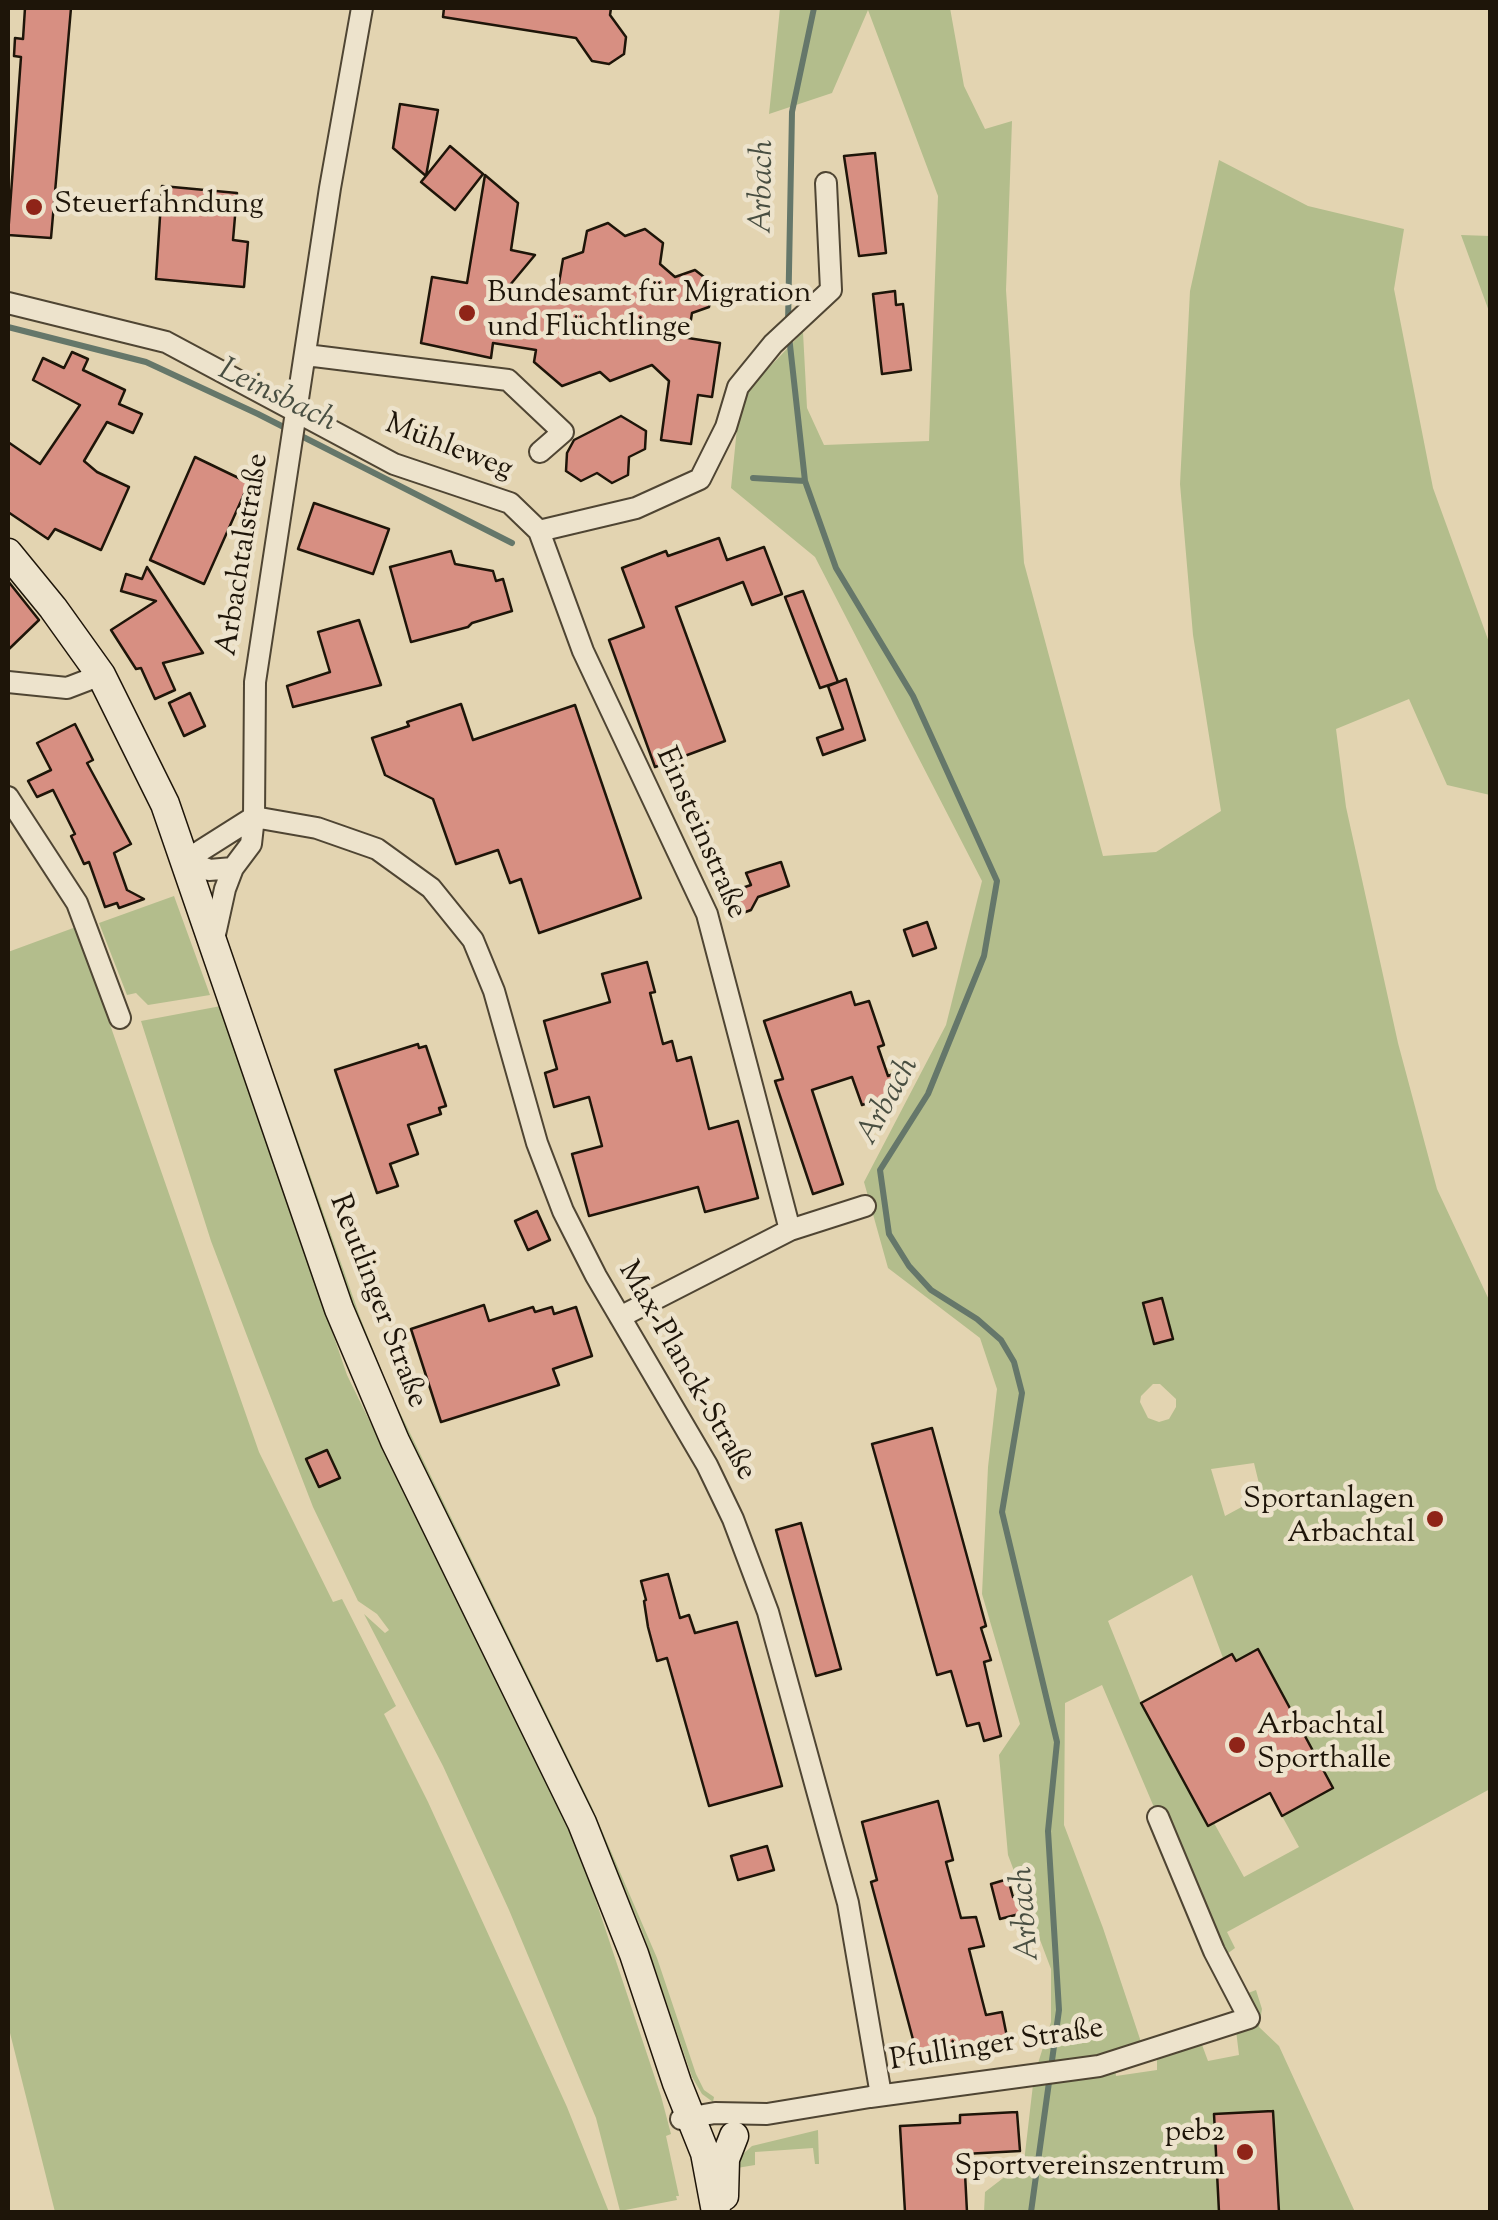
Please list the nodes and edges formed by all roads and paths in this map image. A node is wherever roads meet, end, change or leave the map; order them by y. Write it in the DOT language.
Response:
graph roads {
  1 [pos="362,8"];
  2 [pos="826,183"];
  3 [pos="8,302"];
  4 [pos="306,355"];
  5 [pos="297,414"];
  6 [pos="540,452"];
  7 [pos="539,531"];
  8 [pos="8,553"];
  9 [pos="101,675"];
  10 [pos="8,682"];
  11 [pos="8,797"];
  12 [pos="254,816"];
  13 [pos="186,860"];
  14 [pos="233,868"];
  15 [pos="214,939"];
  16 [pos="120,1018"];
  17 [pos="865,1206"];
  18 [pos="790,1230"];
  19 [pos="620,1317"];
  20 [pos="1158,1817"];
  21 [pos="882,2095"];
  22 [pos="768,2114"];
  23 [pos="688,2125"];
  24 [pos="734,2136"];
  25 [pos="699,2212"];
  26 [pos="716,2212"];
  27 [pos="724,2212"];
  1 -- 4 [label="street, Arbachtalstraße"];
  2 -- 7 [label="street"];
  3 -- 5 [label="street, Mühleweg"];
  4 -- 5 [label="street, Arbachtalstraße"];
  4 -- 6 [label="street"];
  5 -- 7 [label="street, Mühleweg"];
  5 -- 12 [label="street, Arbachtalstraße"];
  7 -- 18 [label="street, Einsteinstraße"];
  8 -- 9 [label="main road, Reutlinger Straße"];
  9 -- 10 [label="street"];
  9 -- 13 [label="main road, Reutlinger Straße"];
  11 -- 16 [label="street"];
  12 -- 13 [label="street"];
  12 -- 14 [label="street, Arbachtalstraße"];
  12 -- 19 [label="street, Max-Planck-Straße"];
  13 -- 14 [label="street"];
  13 -- 15 [label="main road, Reutlinger Straße"];
  14 -- 15 [label="street, Arbachtalstraße"];
  15 -- 23 [label="main road, Reutlinger Straße"];
  17 -- 18 [label="street"];
  18 -- 19 [label="street"];
  19 -- 21 [label="street, Max-Planck-Straße"];
  20 -- 21 [label="street, Pfullinger Straße"];
  21 -- 22 [label="street, Pfullinger Straße"];
  22 -- 23 [label="street, Pfullinger Straße"];
  22 -- 24 [label="street, Pfullinger Straße"];
  23 -- 24 [label="street"];
  23 -- 25 [label="main road, Reutlinger Straße"];
  23 -- 26 [label="main road, Reutlinger Straße"];
  24 -- 27 [label="main road"];
}
